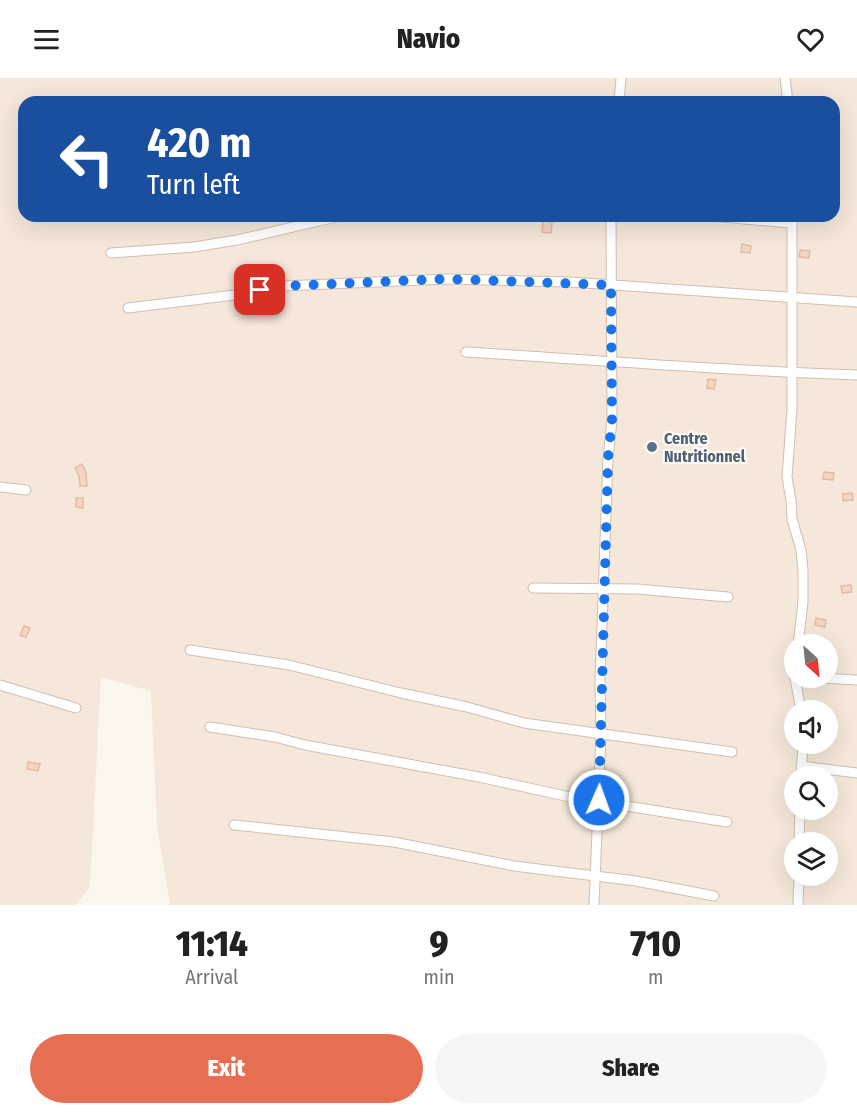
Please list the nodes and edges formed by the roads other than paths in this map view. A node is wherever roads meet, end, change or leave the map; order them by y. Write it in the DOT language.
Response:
graph roads {
  1 [pos="621,78"];
  2 [pos="785,78"];
  3 [pos="620,96"];
  4 [pos="787,96"];
  5 [pos="314,222"];
  6 [pos="611,222"];
  7 [pos="792,222"];
  8 [pos="111,253"];
  9 [pos="611,285"];
  10 [pos="791,299"];
  11 [pos="857,302"];
  12 [pos="128,308"];
  13 [pos="466,352"];
  14 [pos="611,360"];
  15 [pos="792,374"];
  16 [pos="857,375"];
  17 [pos="0,487"];
  18 [pos="26,490"];
  19 [pos="533,588"];
  20 [pos="604,588"];
  21 [pos="728,597"];
  22 [pos="799,634"];
  23 [pos="190,650"];
  24 [pos="838,679"];
  25 [pos="857,680"];
  26 [pos="0,685"];
  27 [pos="76,708"];
  28 [pos="210,727"];
  29 [pos="601,733"];
  30 [pos="732,752"];
  31 [pos="802,754"];
  32 [pos="801,766"];
  33 [pos="838,771"];
  34 [pos="857,773"];
  35 [pos="599,800"];
  36 [pos="727,822"];
  37 [pos="234,825"];
  38 [pos="594,875"];
  39 [pos="799,886"];
  40 [pos="714,896"];
  41 [pos="594,905"];
  42 [pos="798,905"];
  1 -- 3 [label="street"];
  2 -- 4 [label="street"];
  5 -- 8 [label="street"];
  6 -- 9 [label="street"];
  7 -- 10 [label="street"];
  9 -- 10 [label="street"];
  9 -- 12 [label="street"];
  9 -- 14 [label="street"];
  10 -- 11 [label="street"];
  10 -- 15 [label="street"];
  13 -- 14 [label="street"];
  14 -- 15 [label="street"];
  14 -- 20 [label="street"];
  15 -- 16 [label="street"];
  15 -- 22 [label="street"];
  17 -- 18 [label="street"];
  19 -- 20 [label="street"];
  20 -- 21 [label="street"];
  20 -- 29 [label="street"];
  23 -- 29 [label="street"];
  24 -- 25 [label="street"];
  26 -- 27 [label="street"];
  28 -- 35 [label="street"];
  29 -- 30 [label="street"];
  29 -- 35 [label="street"];
  31 -- 32 [label="street"];
  33 -- 34 [label="street"];
  35 -- 36 [label="street"];
  35 -- 38 [label="street"];
  37 -- 38 [label="street"];
  38 -- 40 [label="street"];
  38 -- 41 [label="street"];
  39 -- 42 [label="street"];
}
